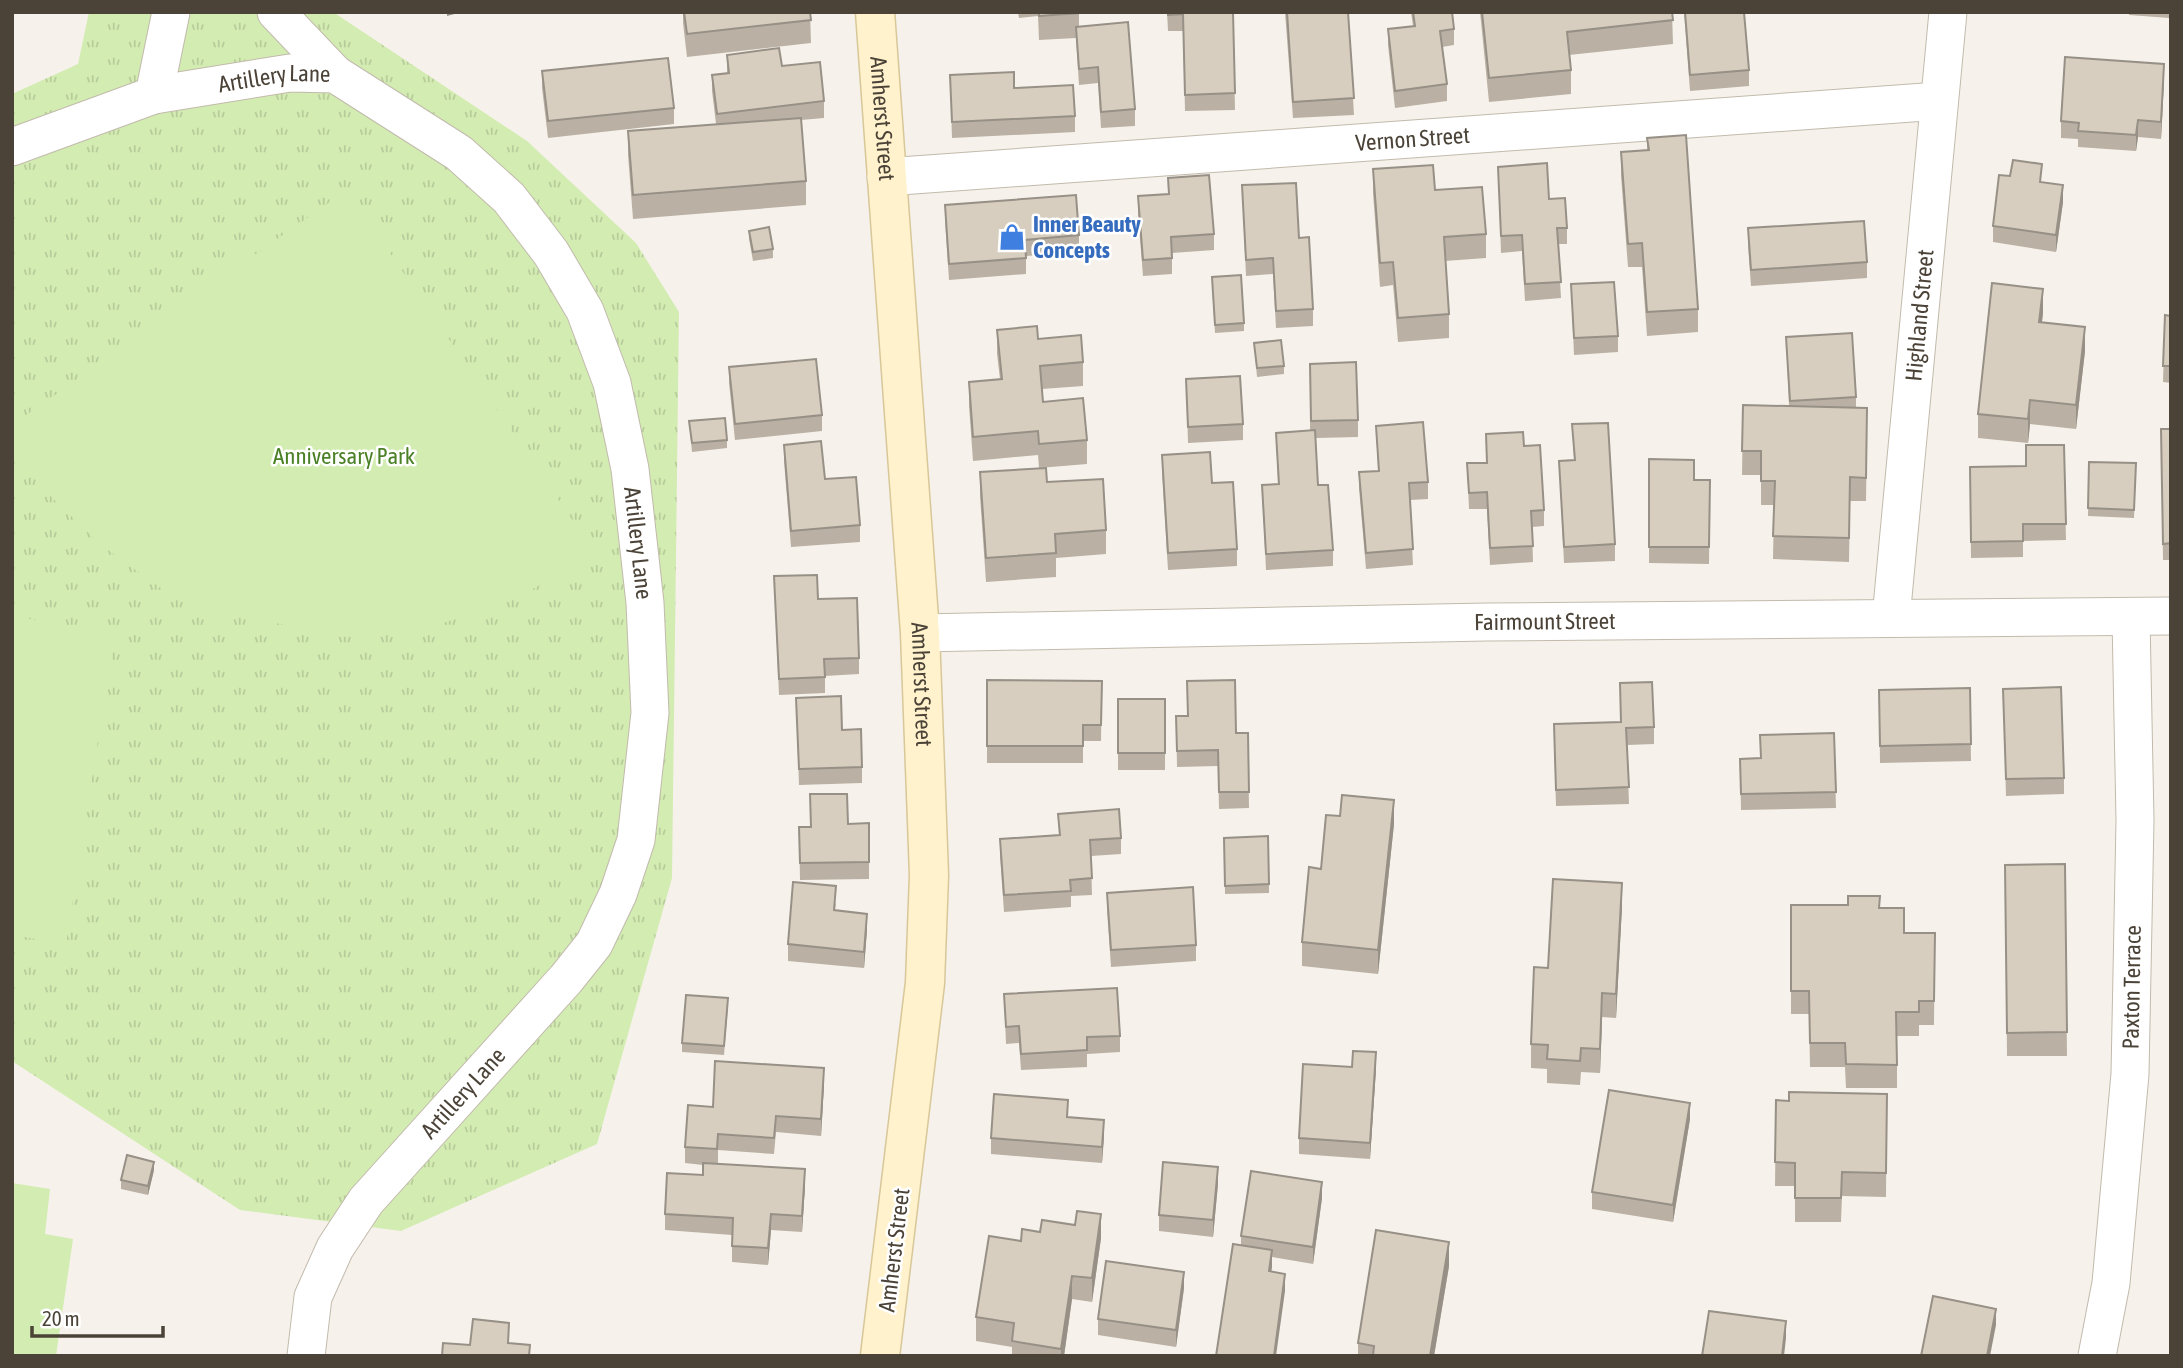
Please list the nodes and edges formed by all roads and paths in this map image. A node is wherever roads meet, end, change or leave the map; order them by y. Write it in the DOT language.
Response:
graph roads {
  1 [pos="171,12"];
  2 [pos="276,12"];
  3 [pos="875,12"];
  4 [pos="1948,12"];
  5 [pos="335,74"];
  6 [pos="154,95"];
  7 [pos="1939,101"];
  8 [pos="12,147"];
  9 [pos="886,177"];
  10 [pos="2171,616"];
  11 [pos="1891,618"];
  12 [pos="2131,618"];
  13 [pos="920,634"];
  14 [pos="306,1356"];
  15 [pos="880,1356"];
  16 [pos="2097,1356"];
  1 -- 6 [label="street"];
  2 -- 5 [label="street"];
  3 -- 9 [label="main road, Amherst Street"];
  4 -- 7 [label="street, Highland Street"];
  5 -- 6 [label="street, Artillery Lane"];
  5 -- 14 [label="street, Artillery Lane"];
  6 -- 8 [label="street, Artillery Lane"];
  7 -- 9 [label="street, Vernon Street"];
  7 -- 11 [label="street, Highland Street"];
  9 -- 13 [label="main road, Amherst Street"];
  10 -- 12 [label="street, Fairmount Street"];
  11 -- 12 [label="street, Fairmount Street"];
  11 -- 13 [label="street, Fairmount Street"];
  12 -- 16 [label="street, Paxton Terrace"];
  13 -- 15 [label="main road, Amherst Street"];
}
